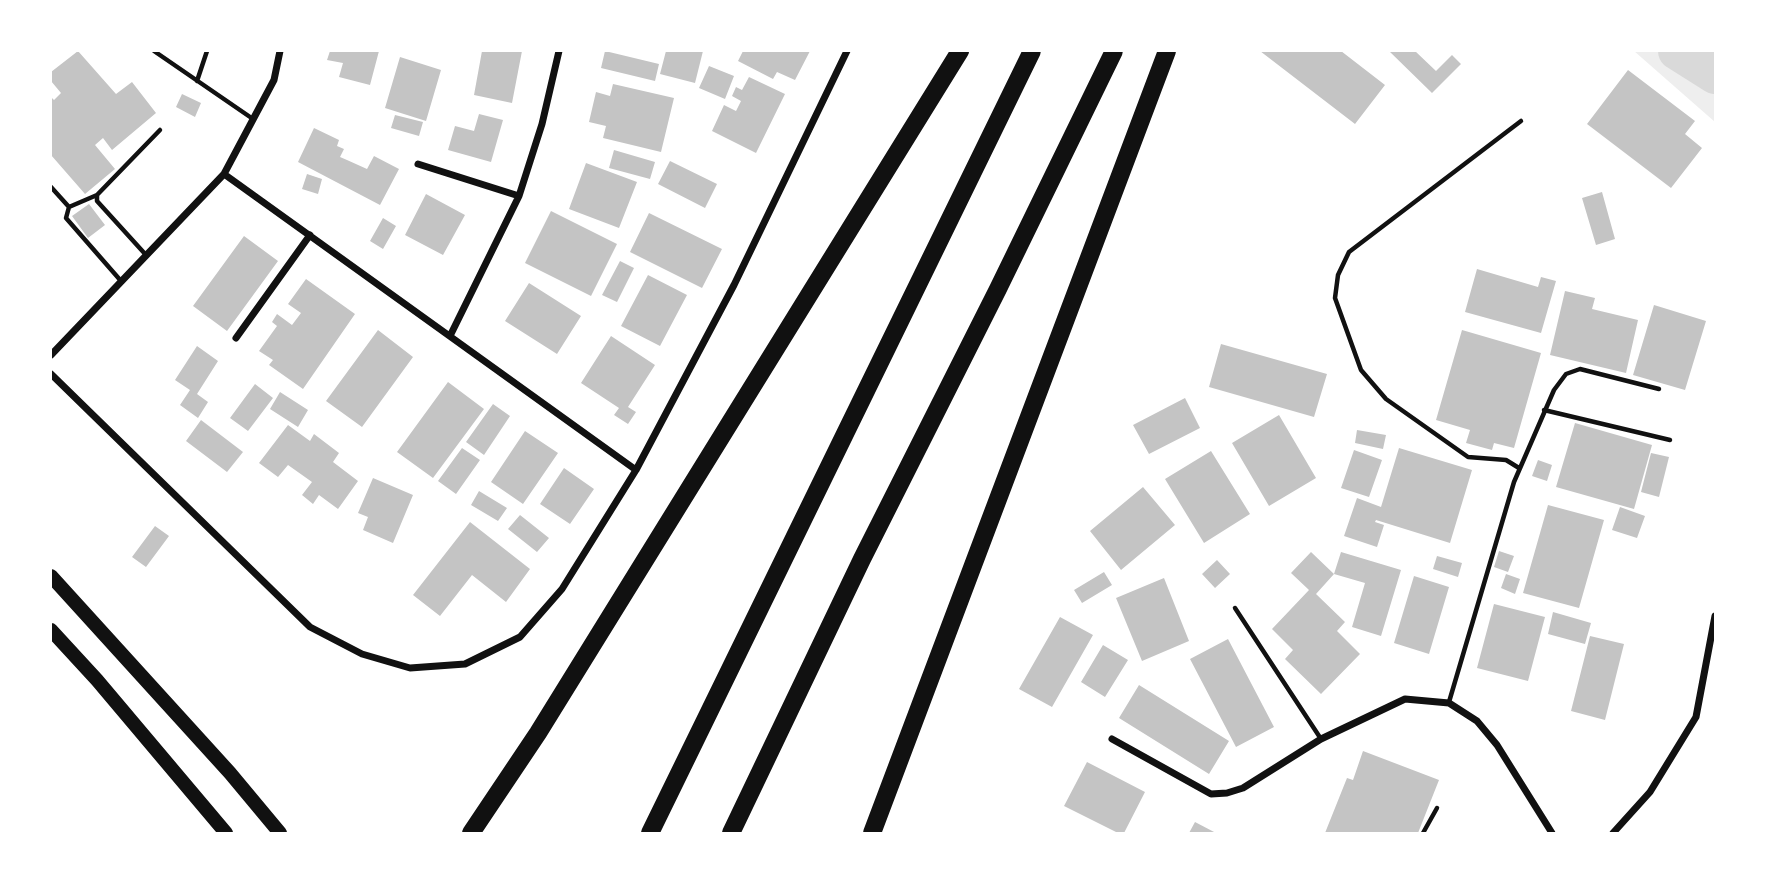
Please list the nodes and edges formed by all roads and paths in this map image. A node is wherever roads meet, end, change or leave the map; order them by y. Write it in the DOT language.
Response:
graph roads {
  1 [pos="154,51"];
  2 [pos="207,51"];
  3 [pos="280,51"];
  4 [pos="559,51"];
  5 [pos="847,51"];
  6 [pos="960,51"];
  7 [pos="1032,51"];
  8 [pos="1114,51"];
  9 [pos="1167,51"];
  10 [pos="197,81"];
  11 [pos="253,119"];
  12 [pos="1521,121"];
  13 [pos="160,130"];
  14 [pos="418,164"];
  15 [pos="224,174"];
  16 [pos="51,187"];
  17 [pos="97,195"];
  18 [pos="519,196"];
  19 [pos="69,207"];
  20 [pos="310,235"];
  21 [pos="146,255"];
  22 [pos="121,281"];
  23 [pos="450,336"];
  24 [pos="236,338"];
  25 [pos="51,355"];
  26 [pos="51,374"];
  27 [pos="1659,389"];
  28 [pos="1544,410"];
  29 [pos="1670,440"];
  30 [pos="1519,468"];
  31 [pos="636,470"];
  32 [pos="51,576"];
  33 [pos="1235,608"];
  34 [pos="1715,616"];
  35 [pos="51,630"];
  36 [pos="1449,703"];
  37 [pos="1112,739"];
  38 [pos="1321,739"];
  39 [pos="1437,808"];
  40 [pos="226,833"];
  41 [pos="280,833"];
  42 [pos="471,833"];
  43 [pos="650,833"];
  44 [pos="731,833"];
  45 [pos="872,833"];
  46 [pos="1423,833"];
  47 [pos="1552,833"];
  48 [pos="1613,833"];
  1 -- 10 [label="lane"];
  2 -- 10 [label="lane"];
  3 -- 11 [label="street"];
  4 -- 18 [label="street"];
  5 -- 31 [label="street"];
  6 -- 42 [label="highway"];
  7 -- 43 [label="highway"];
  8 -- 44 [label="highway"];
  9 -- 45 [label="highway"];
  10 -- 11 [label="lane"];
  11 -- 15 [label="street"];
  12 -- 30 [label="lane"];
  13 -- 17 [label="lane"];
  14 -- 18 [label="street"];
  15 -- 20 [label="street"];
  15 -- 21 [label="street"];
  16 -- 19 [label="lane"];
  17 -- 19 [label="lane"];
  17 -- 21 [label="lane"];
  18 -- 23 [label="street"];
  19 -- 22 [label="lane"];
  20 -- 23 [label="street"];
  20 -- 24 [label="street"];
  21 -- 22 [label="street"];
  22 -- 25 [label="street"];
  23 -- 31 [label="street"];
  26 -- 31 [label="street"];
  27 -- 28 [label="lane"];
  28 -- 29 [label="lane"];
  28 -- 30 [label="lane"];
  30 -- 36 [label="lane"];
  32 -- 41 [label="main road"];
  33 -- 38 [label="lane"];
  34 -- 48 [label="street"];
  35 -- 40 [label="main road"];
  36 -- 38 [label="street"];
  36 -- 47 [label="street"];
  37 -- 38 [label="street"];
  39 -- 46 [label="lane"];
}
